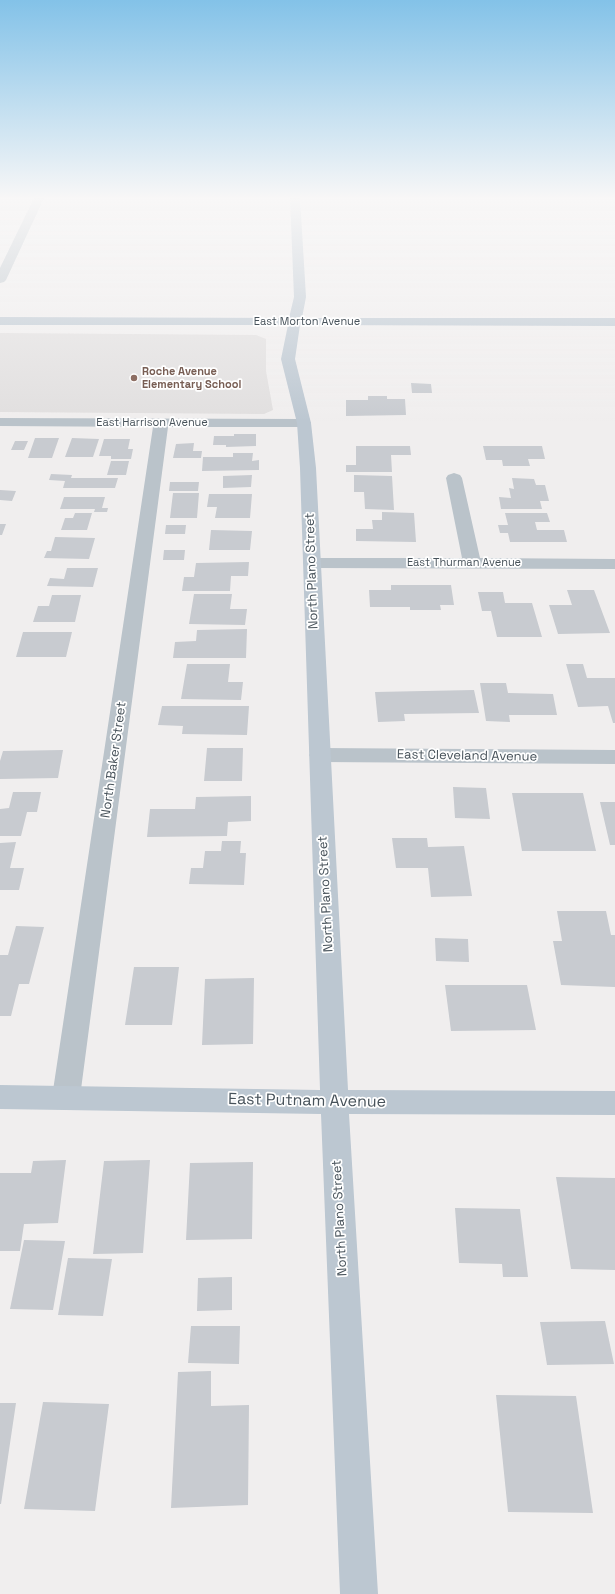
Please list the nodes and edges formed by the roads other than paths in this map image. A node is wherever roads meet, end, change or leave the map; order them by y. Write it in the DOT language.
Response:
graph roads {
  1 [pos="299,272"];
  2 [pos="0,321"];
  3 [pos="295,322"];
  4 [pos="615,322"];
  5 [pos="0,422"];
  6 [pos="162,423"];
  7 [pos="304,423"];
  8 [pos="454,478"];
  9 [pos="312,563"];
  10 [pos="472,563"];
  11 [pos="615,564"];
  12 [pos="320,755"];
  13 [pos="615,757"];
  14 [pos="0,1097"];
  15 [pos="66,1097"];
  16 [pos="335,1102"];
  17 [pos="615,1103"];
  18 [pos="359,1594"];
  1 -- 3 [label="main road, North Plano Street"];
  2 -- 3 [label="main road, East Morton Avenue"];
  3 -- 4 [label="main road, East Morton Avenue"];
  3 -- 7 [label="main road, North Plano Street"];
  5 -- 6 [label="street, East Harrison Avenue"];
  6 -- 7 [label="street, East Harrison Avenue"];
  6 -- 15 [label="street, North Baker Street"];
  7 -- 9 [label="main road, North Plano Street"];
  8 -- 10 [label="street"];
  9 -- 10 [label="street, East Thurman Avenue"];
  9 -- 12 [label="main road, North Plano Street"];
  10 -- 11 [label="street, East Thurman Avenue"];
  12 -- 13 [label="street, East Cleveland Avenue"];
  12 -- 16 [label="main road, North Plano Street"];
  14 -- 15 [label="main road, East Putnam Avenue"];
  15 -- 16 [label="main road, East Putnam Avenue"];
  16 -- 17 [label="main road, East Putnam Avenue"];
  16 -- 18 [label="main road, North Plano Street"];
}
